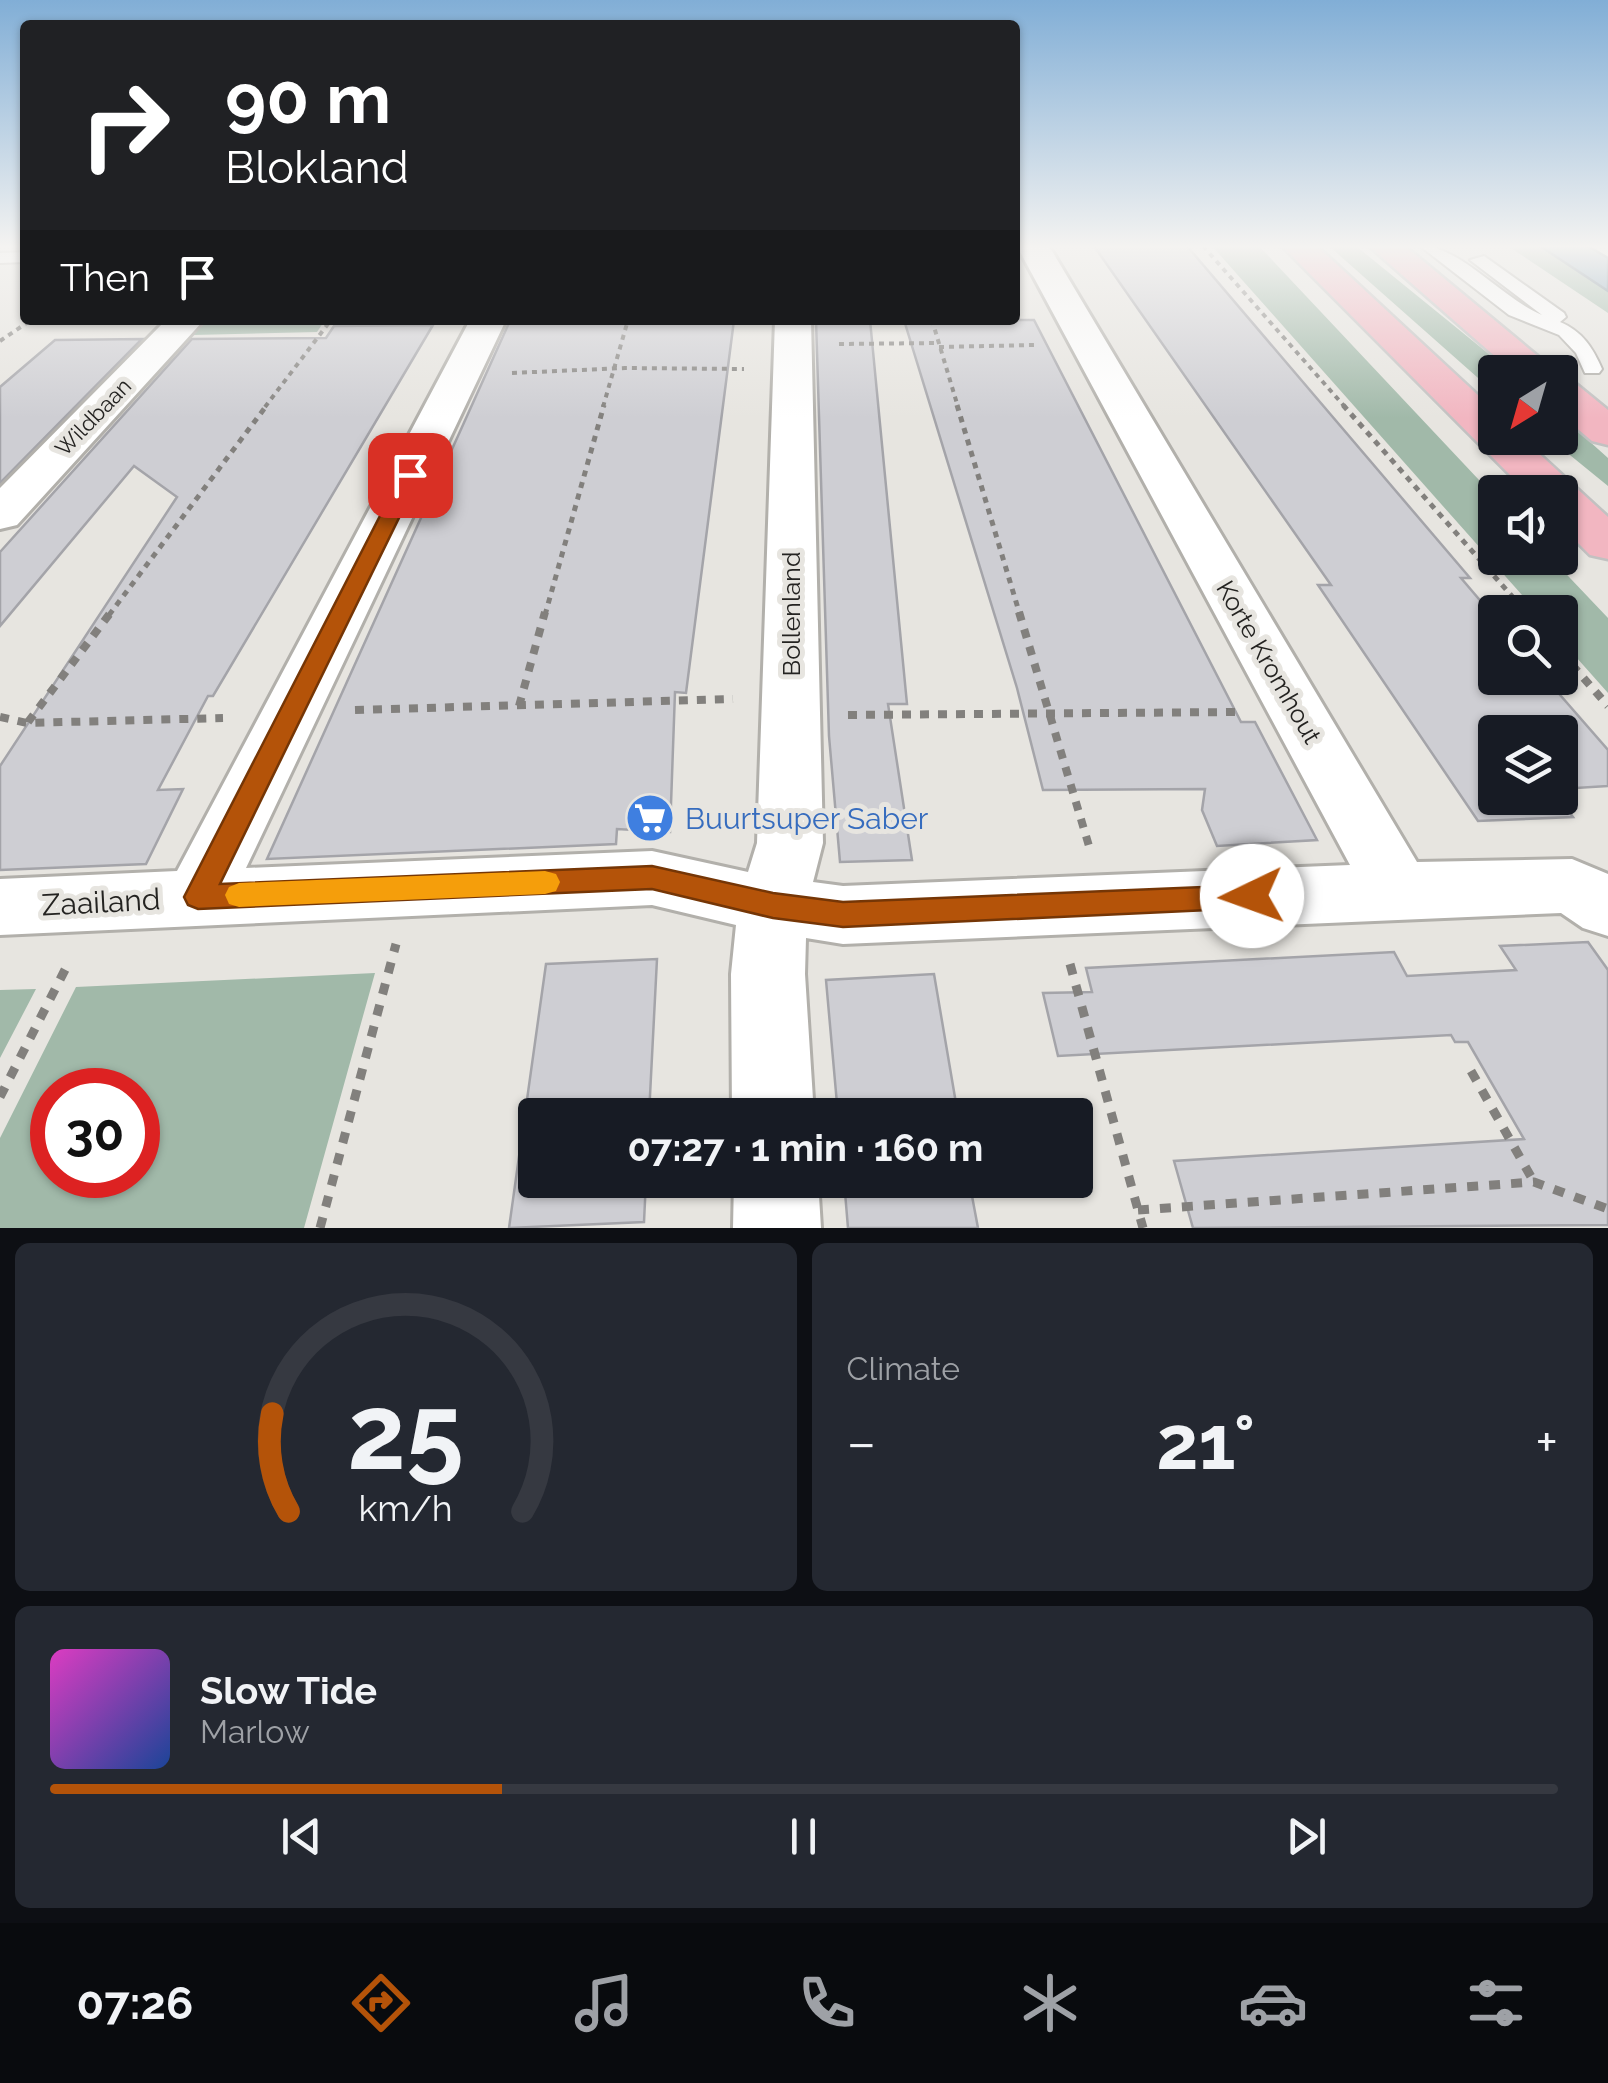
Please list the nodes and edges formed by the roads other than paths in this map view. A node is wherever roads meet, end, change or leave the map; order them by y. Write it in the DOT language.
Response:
graph roads {
  1 [pos="1064,303"];
  2 [pos="1358,303"];
  3 [pos="1454,303"];
  4 [pos="1506,303"];
  5 [pos="1538,303"];
  6 [pos="181,325"];
  7 [pos="486,325"];
  8 [pos="1566,331"];
  9 [pos="793,345"];
  10 [pos="1516,355"];
  11 [pos="1578,374"];
  12 [pos="1578,384"];
  13 [pos="1478,419"];
  14 [pos="1605,429"];
  15 [pos="1516,455"];
  16 [pos="1536,475"];
  17 [pos="0,514"];
  18 [pos="1578,515"];
  19 [pos="1608,544"];
  20 [pos="1398,890"];
  21 [pos="198,897"];
  22 [pos="773,906"];
  23 [pos="0,907"];
  24 [pos="1608,908"];
  25 [pos="772,1098"];
  26 [pos="777,1198"];
  27 [pos="778,1228"];
  1 -- 20 [label="street, Korte Kromhout"];
  2 -- 13 [label="highway"];
  3 -- 10 [label="highway"];
  4 -- 8 [label="lane"];
  5 -- 8 [label="lane"];
  6 -- 17 [label="street, Wildbaan"];
  7 -- 21 [label="street"];
  8 -- 11 [label="lane"];
  9 -- 22 [label="street, Bollenland"];
  12 -- 14 [label="highway"];
  15 -- 16 [label="highway"];
  18 -- 19 [label="highway"];
  20 -- 22 [label="street, Zaailand"];
  20 -- 24 [label="street"];
  21 -- 22 [label="street, Zaailand"];
  21 -- 23 [label="street, Zaailand"];
  22 -- 25 [label="street, Bollenland"];
  26 -- 27 [label="street"];
}
